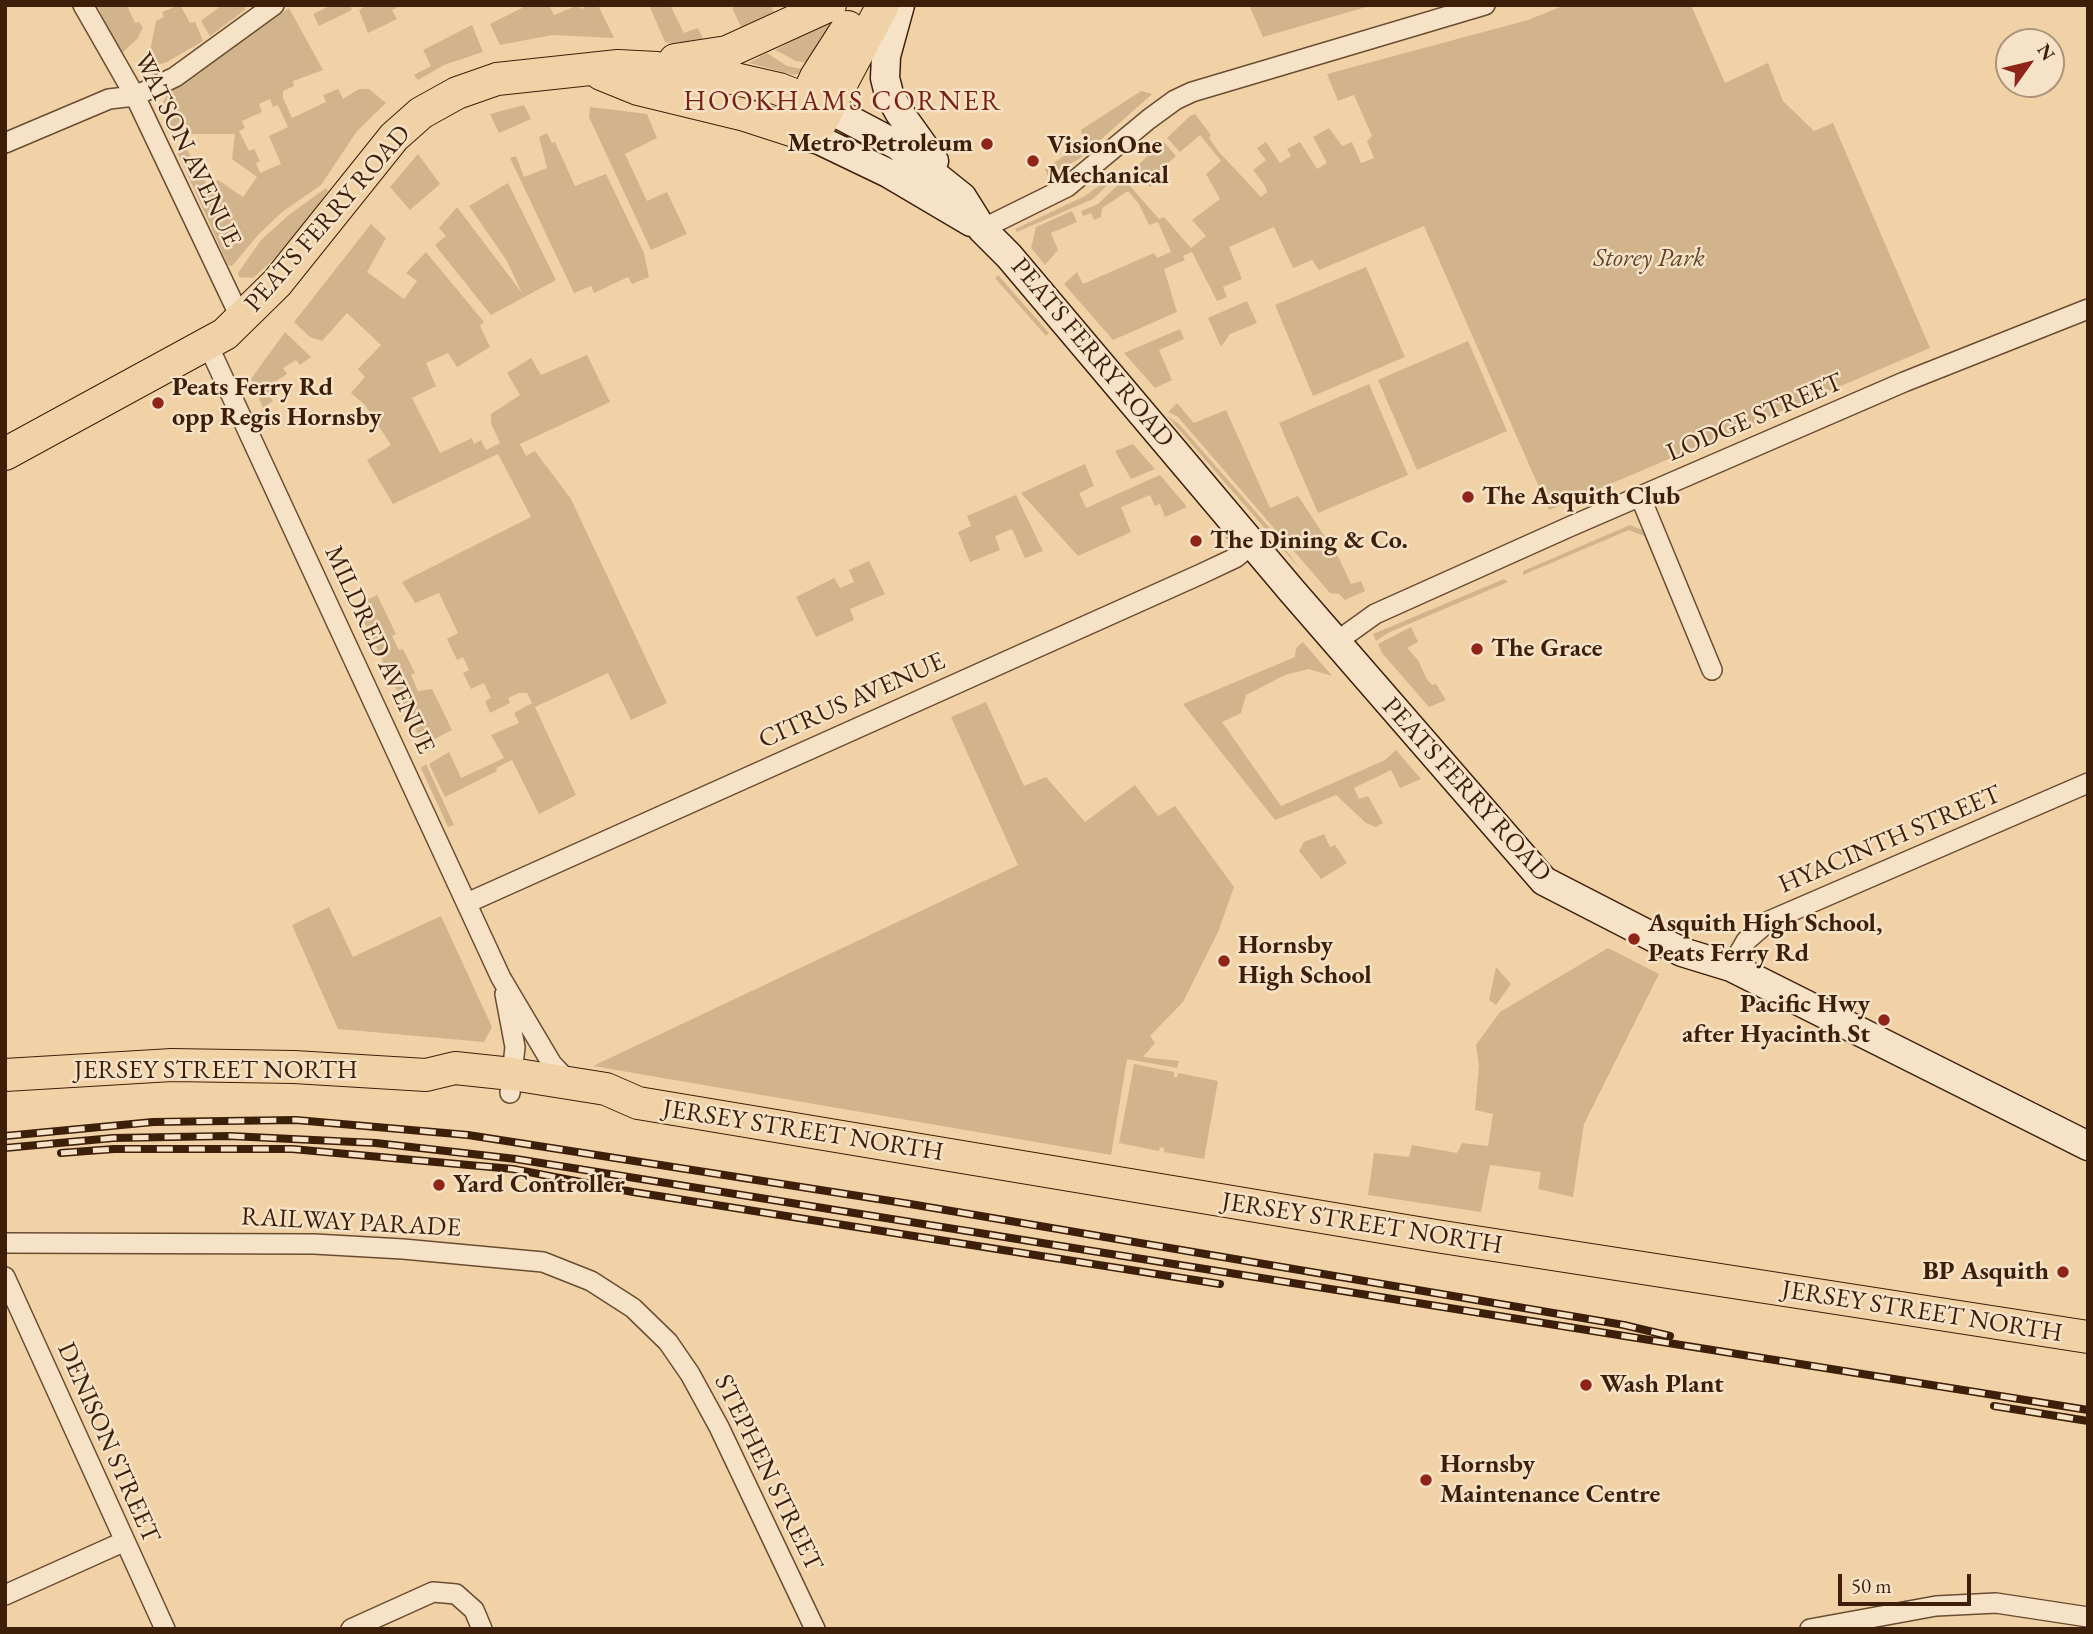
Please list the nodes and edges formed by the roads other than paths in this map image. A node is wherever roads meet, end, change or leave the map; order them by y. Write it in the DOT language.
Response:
graph roads {
  1 [pos="83,5"];
  2 [pos="274,5"];
  3 [pos="830,5"];
  4 [pos="862,5"];
  5 [pos="883,5"];
  6 [pos="900,5"];
  7 [pos="1485,5"];
  8 [pos="605,69"];
  9 [pos="135,96"];
  10 [pos="817,104"];
  11 [pos="802,134"];
  12 [pos="5,143"];
  13 [pos="962,197"];
  14 [pos="982,229"];
  15 [pos="2088,309"];
  16 [pos="241,319"];
  17 [pos="208,345"];
  18 [pos="5,454"];
  19 [pos="1640,496"];
  20 [pos="1254,543"];
  21 [pos="1343,637"];
  22 [pos="1712,670"];
  23 [pos="2088,783"];
  24 [pos="467,902"];
  25 [pos="1731,967"];
  26 [pos="501,978"];
  27 [pos="5,1075"];
  28 [pos="569,1083"];
  29 [pos="511,1084"];
  30 [pos="638,1103"];
  31 [pos="2088,1146"];
  32 [pos="5,1243"];
  33 [pos="5,1277"];
  34 [pos="2088,1337"];
  35 [pos="668,1342"];
  36 [pos="123,1542"];
  37 [pos="5,1595"];
  38 [pos="2088,1617"];
  39 [pos="165,1629"];
  40 [pos="351,1629"];
  41 [pos="482,1629"];
  42 [pos="815,1629"];
  43 [pos="1811,1629"];
  1 -- 9 [label="street, WATSON AVENUE"];
  2 -- 9 [label="street"];
  3 -- 8 [label="main road"];
  4 -- 10 [label="main road"];
  5 -- 10 [label="main road"];
  6 -- 13 [label="main road"];
  7 -- 14 [label="street"];
  8 -- 10 [label="main road, PEATS FERRY ROAD"];
  8 -- 11 [label="main road, PEATS FERRY ROAD"];
  8 -- 16 [label="main road, PEATS FERRY ROAD"];
  9 -- 12 [label="street"];
  9 -- 16 [label="street, WATSON AVENUE"];
  10 -- 11 [label="main road"];
  10 -- 13 [label="main road, PEATS FERRY ROAD"];
  11 -- 14 [label="main road, PEATS FERRY ROAD"];
  13 -- 14 [label="main road, PEATS FERRY ROAD"];
  14 -- 20 [label="main road, PEATS FERRY ROAD"];
  15 -- 19 [label="street, LODGE STREET"];
  16 -- 17 [label="main road, PEATS FERRY ROAD"];
  17 -- 18 [label="main road, PEATS FERRY ROAD"];
  17 -- 24 [label="street, MILDRED AVENUE"];
  19 -- 21 [label="street, LODGE STREET"];
  19 -- 22 [label="street"];
  20 -- 21 [label="main road, PEATS FERRY ROAD"];
  20 -- 24 [label="street, CITRUS AVENUE"];
  21 -- 25 [label="main road, PEATS FERRY ROAD"];
  23 -- 25 [label="street, HYACINTH STREET"];
  24 -- 26 [label="street, MILDRED AVENUE"];
  25 -- 31 [label="main road, PEATS FERRY ROAD"];
  26 -- 28 [label="street, MILDRED AVENUE"];
  26 -- 29 [label="street, MILDRED AVENUE"];
  27 -- 29 [label="main road, JERSEY STREET NORTH"];
  28 -- 29 [label="main road, JERSEY STREET NORTH"];
  28 -- 30 [label="main road, JERSEY STREET NORTH"];
  29 -- 30 [label="main road, JERSEY STREET NORTH"];
  30 -- 34 [label="main road, JERSEY STREET NORTH"];
  32 -- 35 [label="street, RAILWAY PARADE"];
  33 -- 36 [label="street, DENISON STREET"];
  35 -- 42 [label="street, STEPHEN STREET"];
  36 -- 37 [label="street"];
  36 -- 39 [label="street, DENISON STREET"];
  38 -- 43 [label="street"];
  40 -- 41 [label="street"];
}
